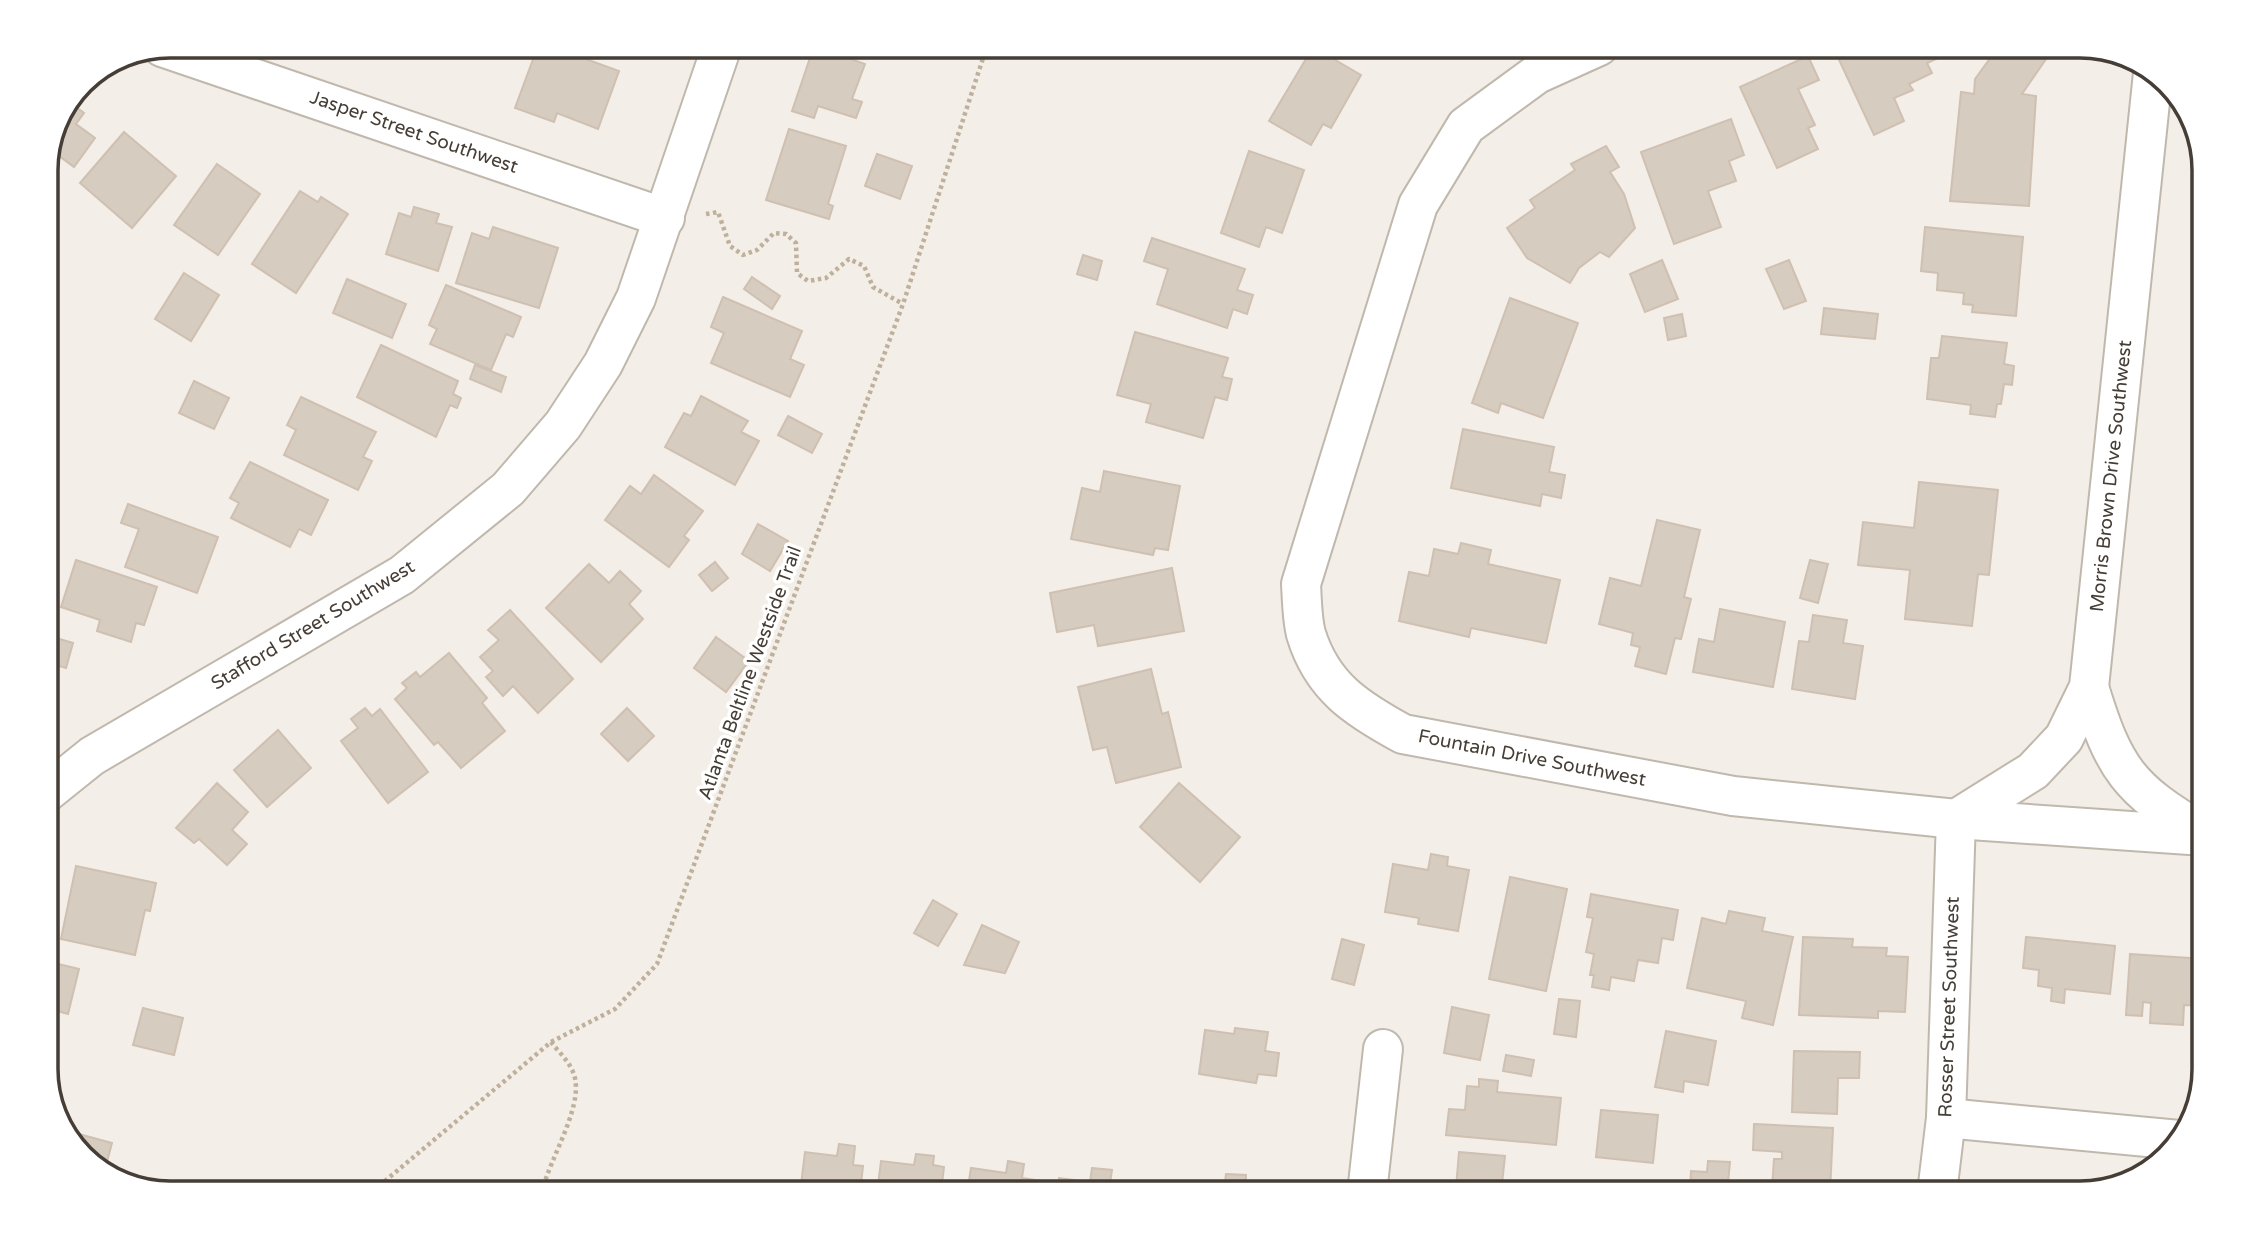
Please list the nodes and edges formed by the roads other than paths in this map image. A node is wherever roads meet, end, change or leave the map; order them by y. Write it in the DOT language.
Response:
graph roads {
  1 [pos="194,58"];
  2 [pos="718,58"];
  3 [pos="1572,58"];
  4 [pos="2152,84"];
  5 [pos="665,218"];
  6 [pos="2089,687"];
  7 [pos="58,783"];
  8 [pos="1956,819"];
  9 [pos="2192,828"];
  10 [pos="2192,834"];
  11 [pos="1383,1049"];
  12 [pos="1946,1118"];
  13 [pos="2167,1139"];
  14 [pos="1368,1181"];
  15 [pos="1939,1181"];
  1 -- 5 [label="street, Jasper Street Southwest"];
  2 -- 5 [label="street, Stafford Street Southwest"];
  3 -- 8 [label="street, Fountain Drive Southwest"];
  4 -- 6 [label="street, Morris Brown Drive Southwest"];
  5 -- 7 [label="street, Stafford Street Southwest"];
  6 -- 8 [label="street, Morris Brown Drive Southwest"];
  6 -- 9 [label="street"];
  8 -- 10 [label="street, Fountain Drive Southwest"];
  8 -- 12 [label="street, Rosser Street Southwest"];
  11 -- 14 [label="street"];
  12 -- 13 [label="street"];
  12 -- 15 [label="street, Rosser Street Southwest"];
}
